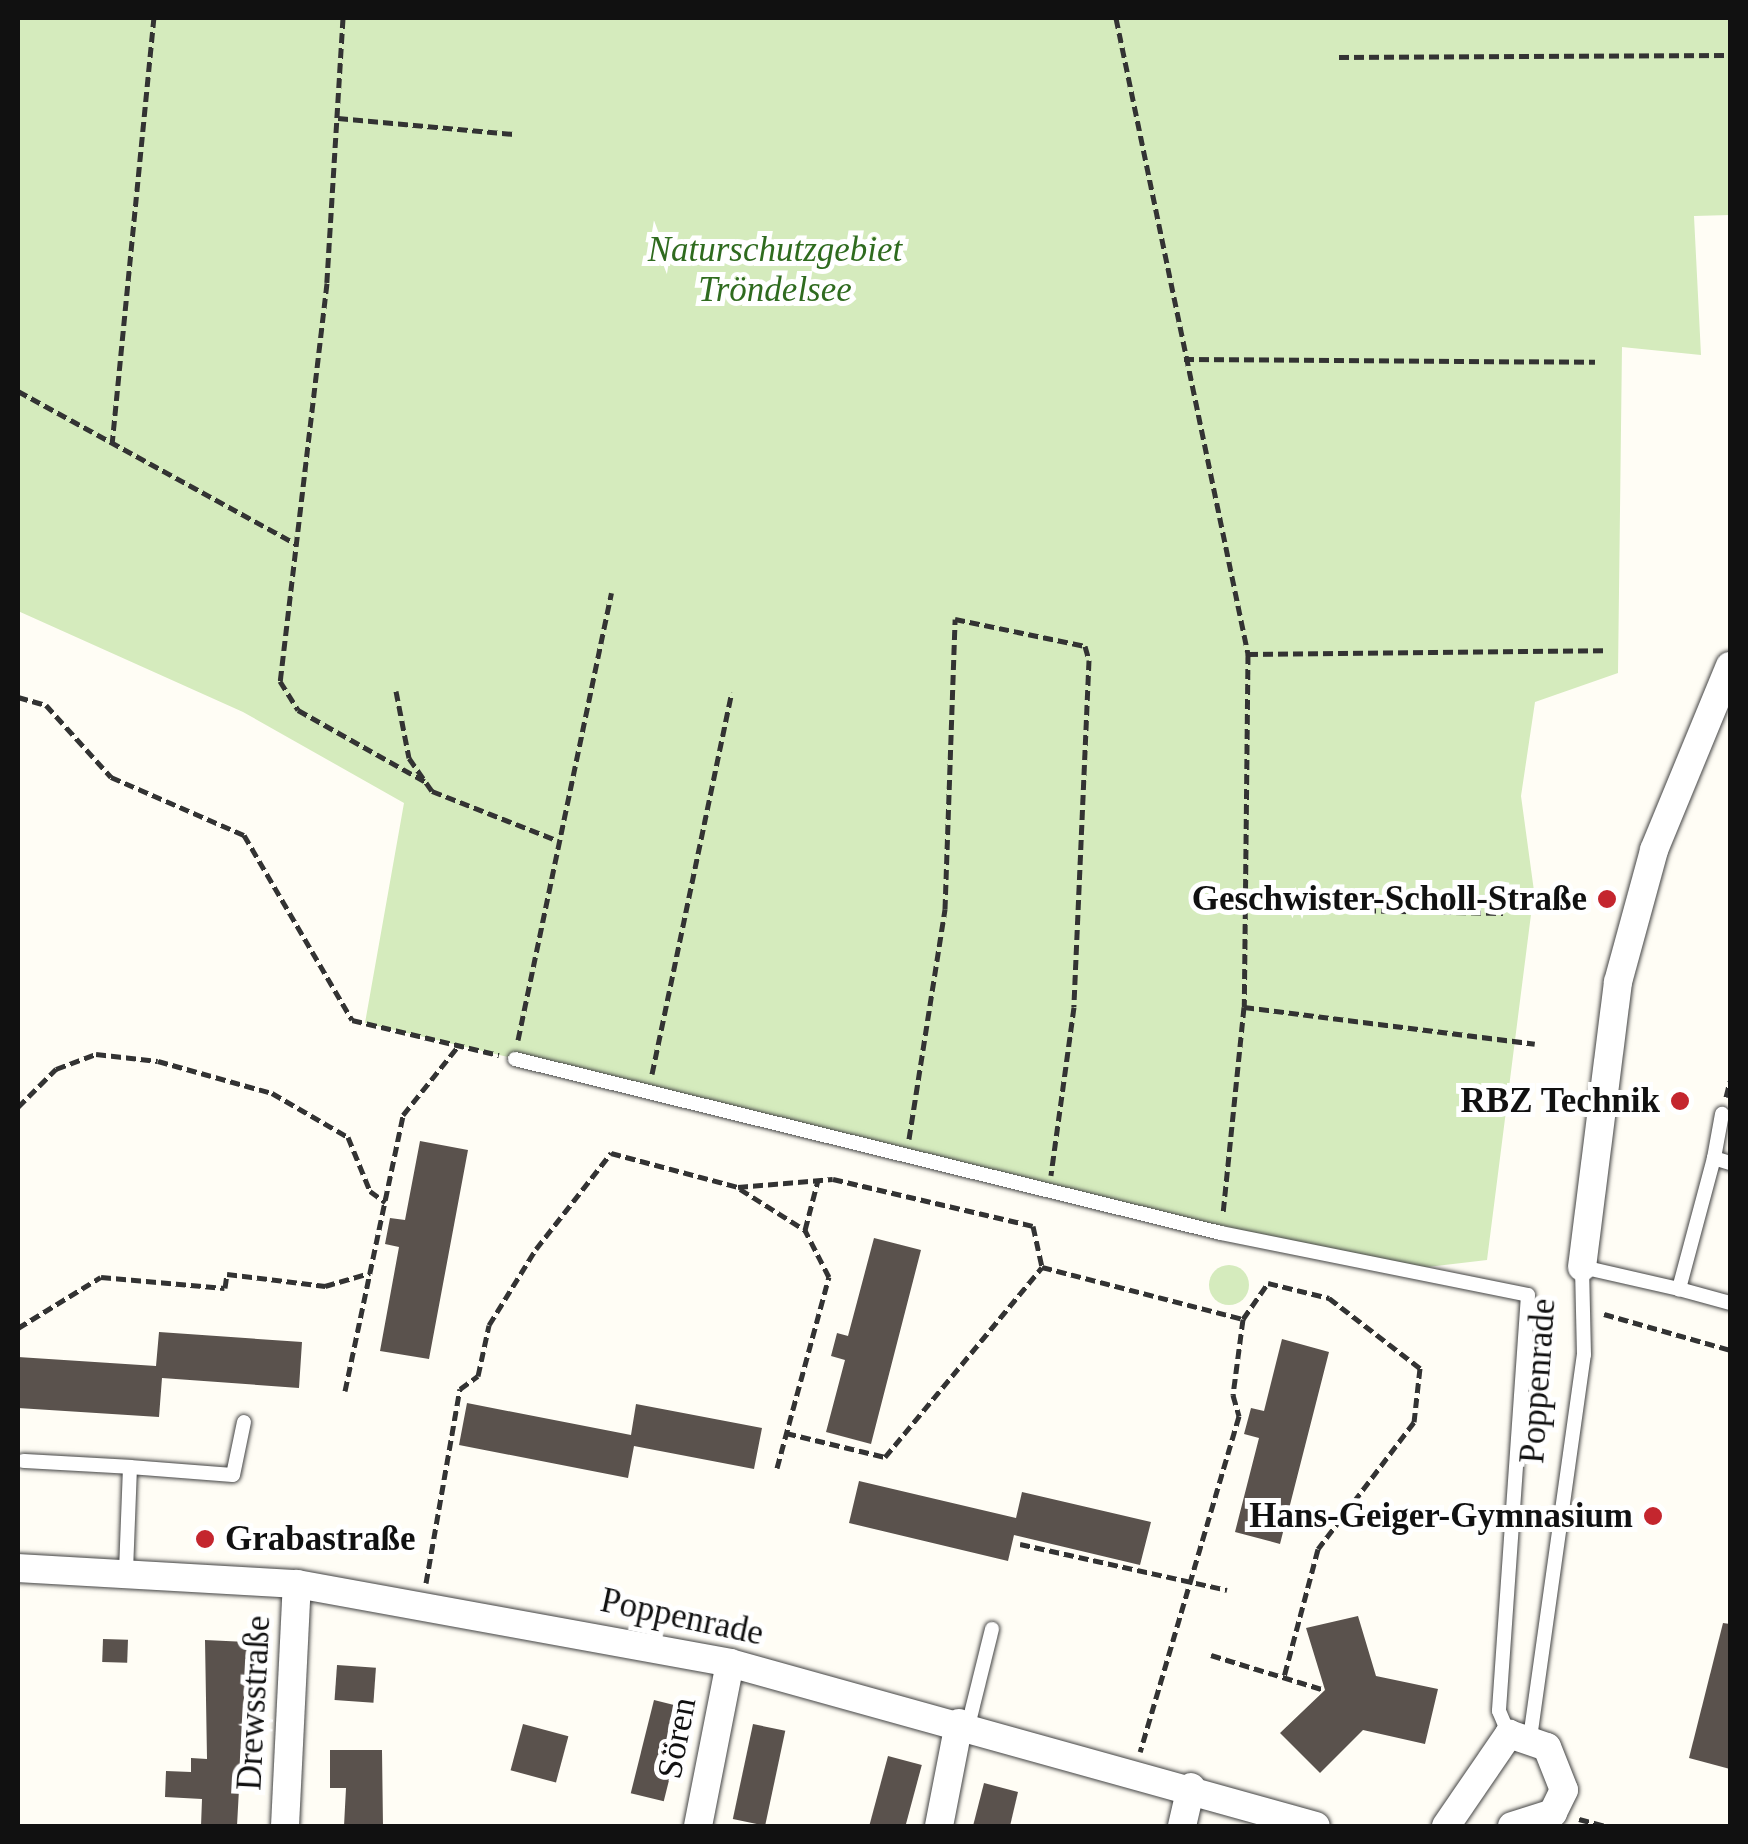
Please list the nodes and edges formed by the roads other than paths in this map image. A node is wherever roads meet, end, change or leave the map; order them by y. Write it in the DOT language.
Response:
graph roads {
  1 [pos="1730,666"];
  2 [pos="514,1060"];
  3 [pos="1722,1114"];
  4 [pos="1714,1158"];
  5 [pos="1730,1162"];
  6 [pos="1582,1267"];
  7 [pos="1679,1289"];
  8 [pos="1730,1303"];
  9 [pos="244,1422"];
  10 [pos="23,1461"];
  11 [pos="130,1467"];
  12 [pos="18,1568"];
  13 [pos="126,1571"];
  14 [pos="297,1584"];
  15 [pos="992,1630"];
  16 [pos="730,1663"];
  17 [pos="964,1724"];
  18 [pos="1519,1736"];
  19 [pos="1192,1787"];
  20 [pos="285,1826"];
  21 [pos="698,1826"];
  22 [pos="939,1826"];
  23 [pos="1182,1826"];
  24 [pos="1316,1826"];
  25 [pos="1446,1826"];
  26 [pos="1512,1826"];
  1 -- 6 [label="street"];
  2 -- 18 [label="lane"];
  3 -- 4 [label="lane"];
  4 -- 5 [label="lane"];
  4 -- 7 [label="lane"];
  6 -- 7 [label="lane"];
  6 -- 18 [label="lane, Poppenrade"];
  7 -- 8 [label="lane"];
  9 -- 11 [label="lane"];
  10 -- 11 [label="lane"];
  11 -- 13 [label="lane"];
  12 -- 13 [label="street, Poppenrade"];
  13 -- 14 [label="street, Poppenrade"];
  14 -- 16 [label="street, Poppenrade"];
  14 -- 20 [label="street, Drewsstraße"];
  15 -- 17 [label="lane"];
  16 -- 17 [label="street, Poppenrade"];
  16 -- 21 [label="street, Sören"];
  17 -- 19 [label="street, Poppenrade"];
  17 -- 22 [label="street"];
  18 -- 25 [label="street, Poppenrade"];
  18 -- 26 [label="street"];
  19 -- 23 [label="street"];
  19 -- 24 [label="street, Poppenrade"];
}
